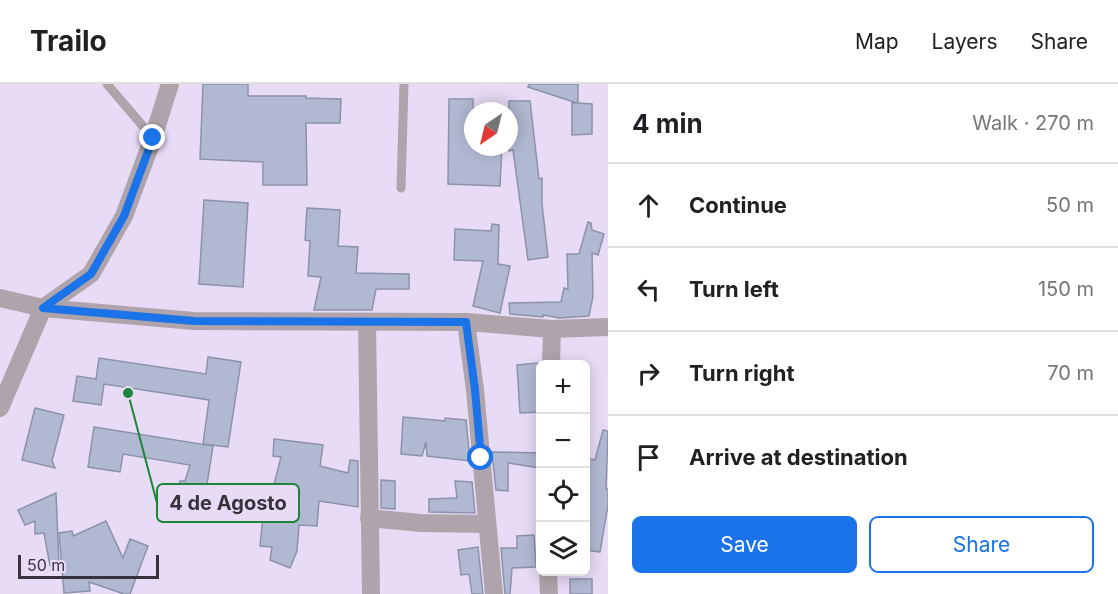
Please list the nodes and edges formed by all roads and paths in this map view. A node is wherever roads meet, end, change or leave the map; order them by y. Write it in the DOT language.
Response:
graph roads {
  1 [pos="108,84"];
  2 [pos="170,84"];
  3 [pos="404,84"];
  4 [pos="153,138"];
  5 [pos="401,188"];
  6 [pos="0,298"];
  7 [pos="43,308"];
  8 [pos="466,322"];
  9 [pos="367,323"];
  10 [pos="608,327"];
  11 [pos="552,329"];
  12 [pos="551,360"];
  13 [pos="0,408"];
  14 [pos="369,518"];
  15 [pos="488,524"];
  16 [pos="548,576"];
  17 [pos="371,594"];
  18 [pos="494,594"];
  19 [pos="549,594"];
  1 -- 4 [label="lane"];
  2 -- 4 [label="street"];
  3 -- 5 [label="lane"];
  4 -- 7 [label="street"];
  6 -- 7 [label="street"];
  7 -- 9 [label="street"];
  7 -- 13 [label="street"];
  8 -- 9 [label="street"];
  8 -- 11 [label="street"];
  8 -- 15 [label="street"];
  9 -- 14 [label="street"];
  10 -- 11 [label="street"];
  11 -- 12 [label="street"];
  14 -- 15 [label="street"];
  14 -- 17 [label="street"];
  15 -- 18 [label="street"];
  16 -- 19 [label="street"];
}
